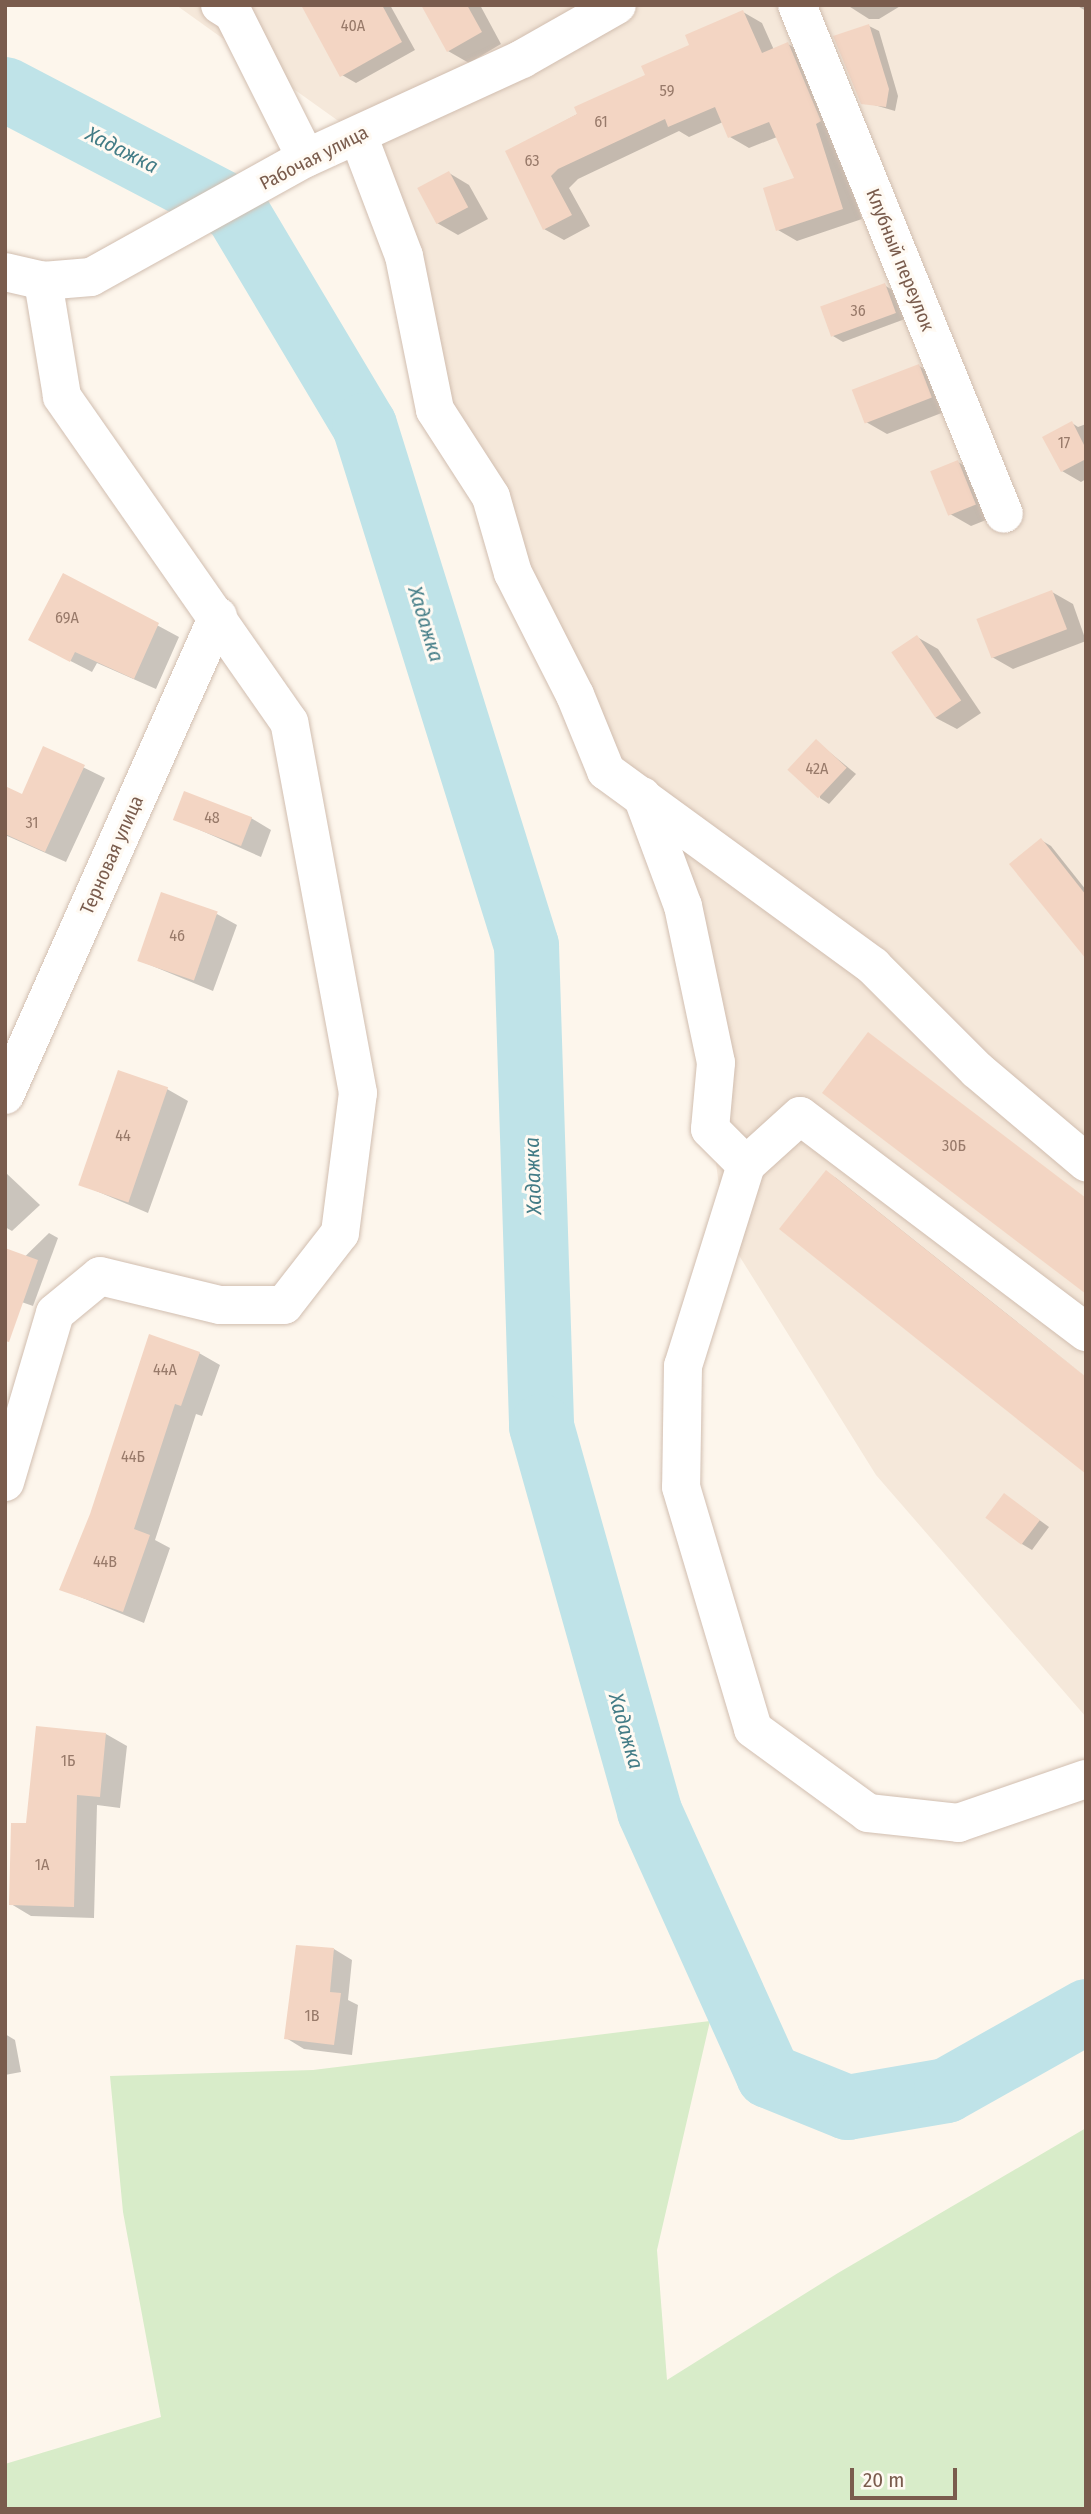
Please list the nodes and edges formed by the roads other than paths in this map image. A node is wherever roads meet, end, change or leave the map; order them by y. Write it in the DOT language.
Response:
graph roads {
  1 [pos="220,5"];
  2 [pos="617,5"];
  3 [pos="797,5"];
  4 [pos="358,135"];
  5 [pos="306,158"];
  6 [pos="5,272"];
  7 [pos="43,281"];
  8 [pos="1004,514"];
  9 [pos="218,616"];
  10 [pos="642,796"];
  11 [pos="5,1095"];
  12 [pos="1086,1162"];
  13 [pos="746,1165"];
  14 [pos="1086,1332"];
  15 [pos="5,1482"];
  16 [pos="1086,1779"];
  1 -- 5 [label="street"];
  2 -- 4 [label="street, Рабочая улица"];
  3 -- 8 [label="street, Клубный переулок"];
  4 -- 5 [label="street, Рабочая улица"];
  4 -- 10 [label="street"];
  5 -- 7 [label="street, Рабочая улица"];
  6 -- 7 [label="street, Рабочая улица"];
  7 -- 9 [label="street"];
  9 -- 11 [label="street, Терновая улица"];
  9 -- 15 [label="street"];
  10 -- 12 [label="street"];
  10 -- 13 [label="street"];
  13 -- 14 [label="street"];
  13 -- 16 [label="street"];
}
